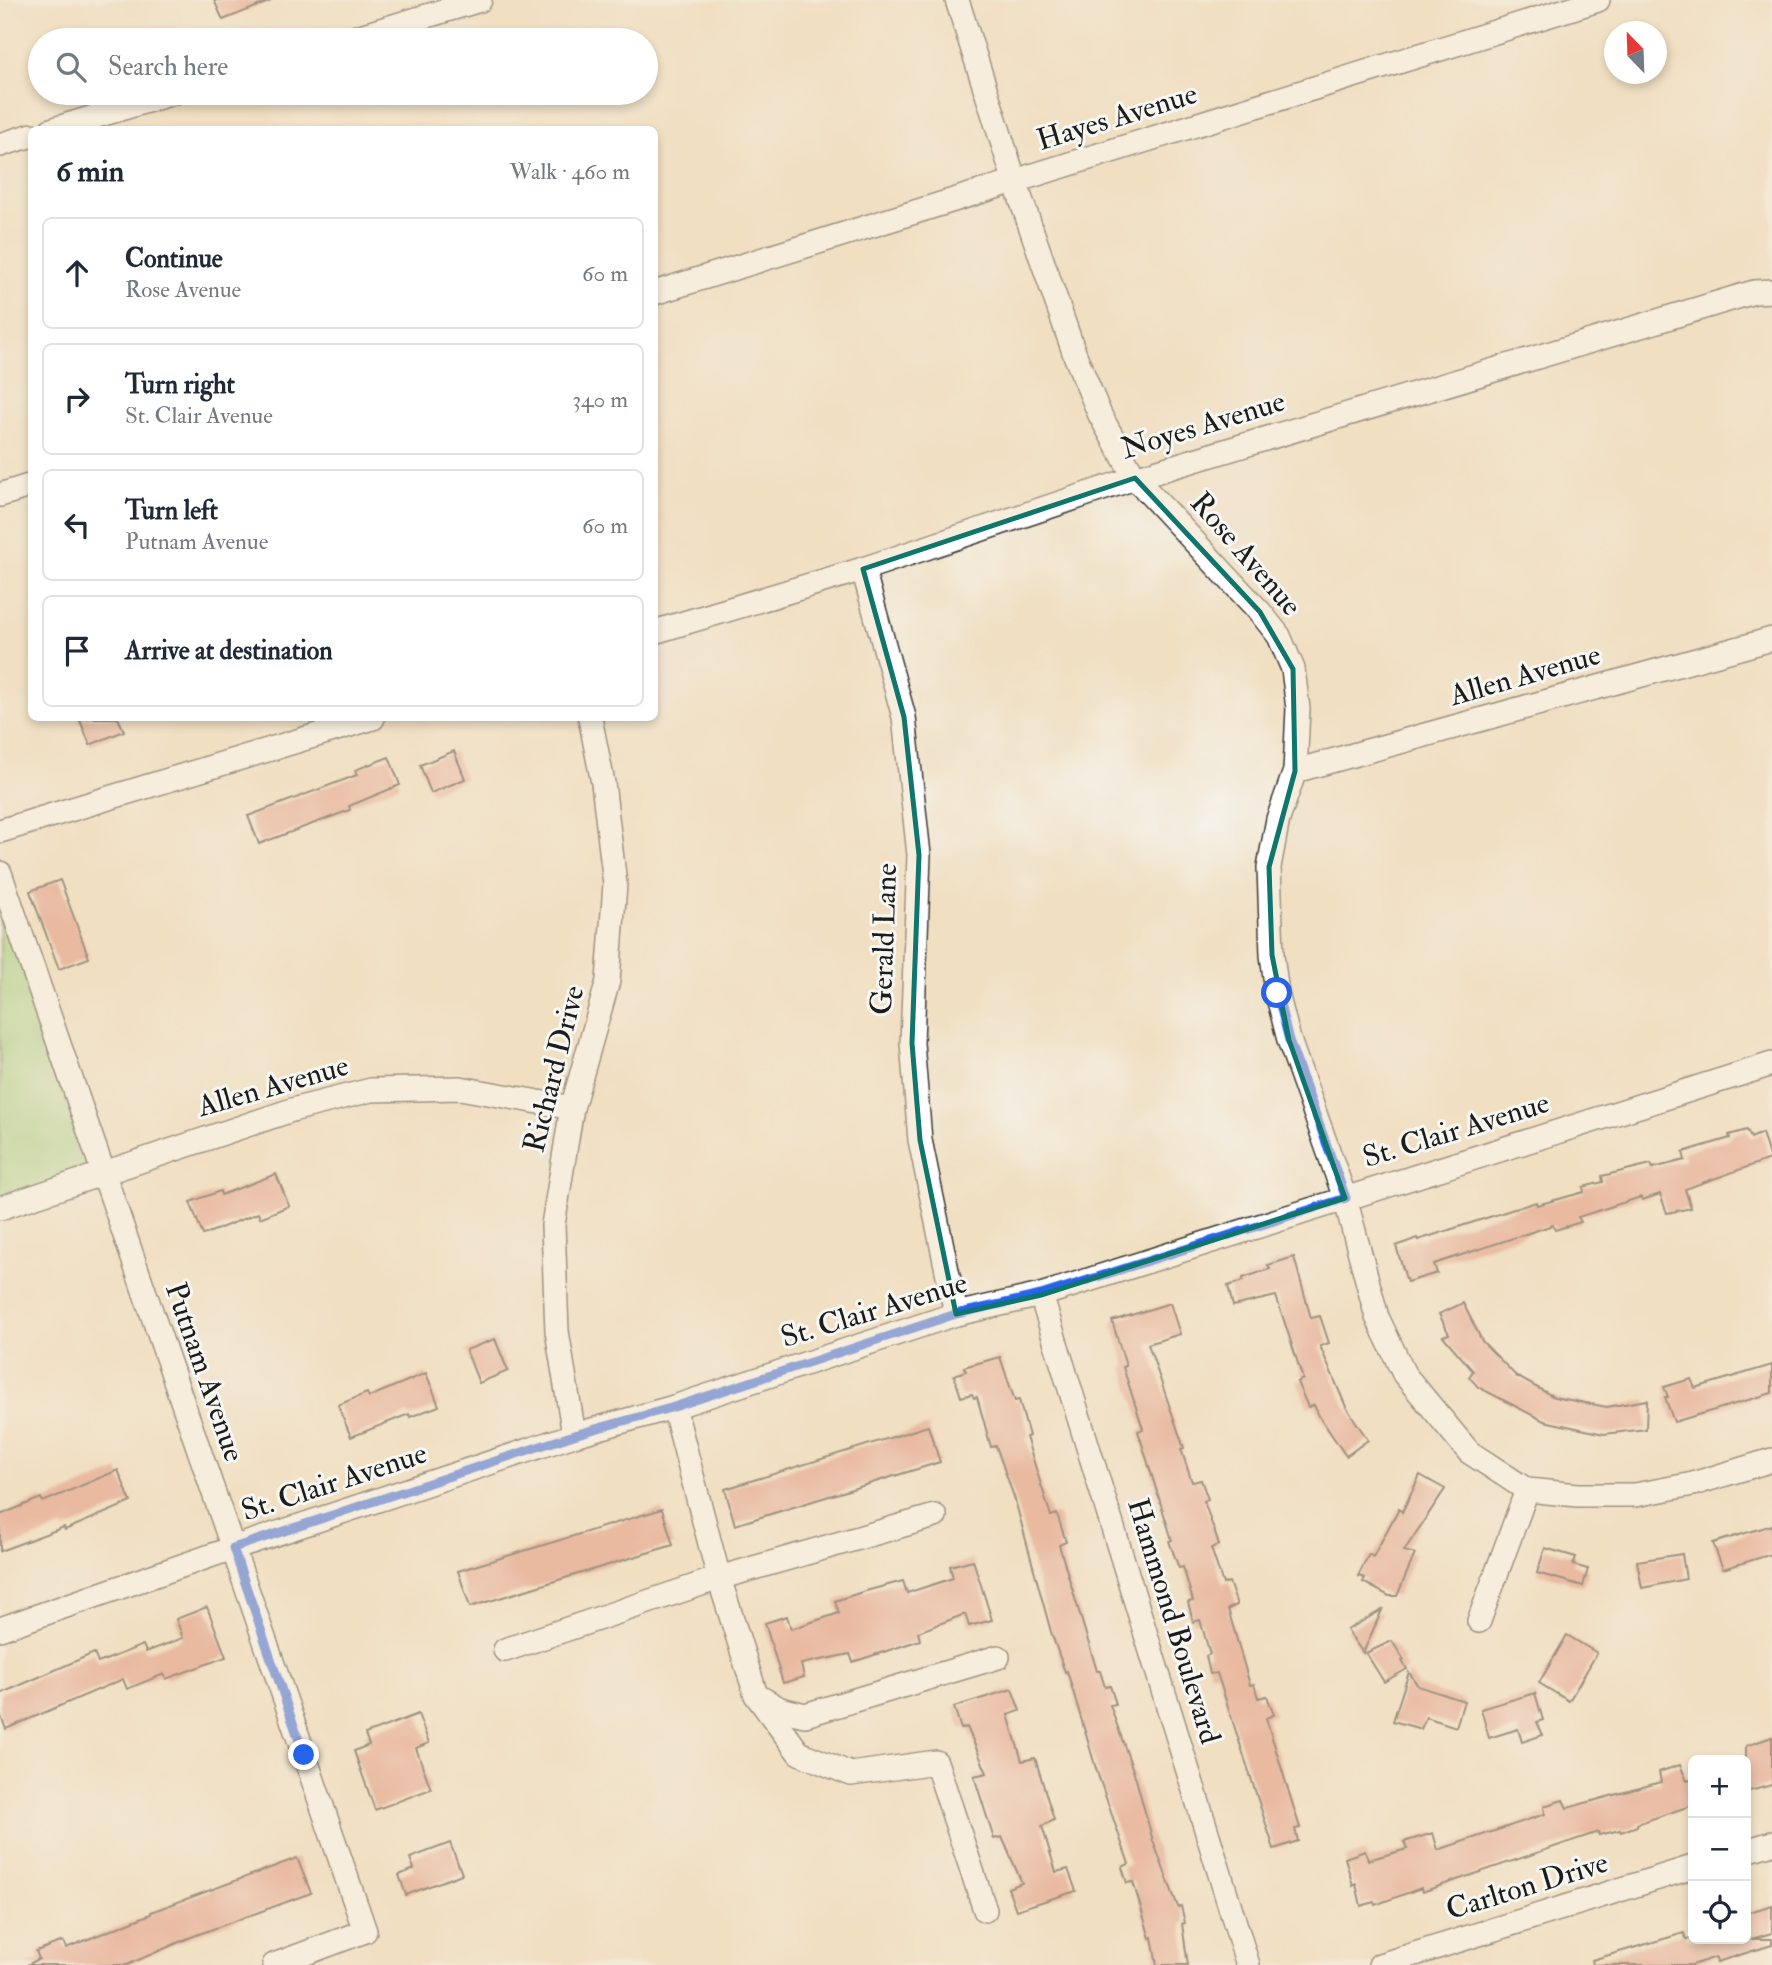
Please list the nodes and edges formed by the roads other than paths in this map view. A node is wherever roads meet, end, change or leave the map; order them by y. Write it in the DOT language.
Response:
graph roads {
  1 [pos="481,0"];
  2 [pos="957,0"];
  3 [pos="1598,0"];
  4 [pos="387,28"];
  5 [pos="133,105"];
  6 [pos="64,126"];
  7 [pos="28,136"];
  8 [pos="0,145"];
  9 [pos="1015,182"];
  10 [pos="1772,291"];
  11 [pos="658,292"];
  12 [pos="1135,478"];
  13 [pos="28,486"];
  14 [pos="0,495"];
  15 [pos="863,569"];
  16 [pos="658,631"];
  17 [pos="1772,639"];
  18 [pos="363,721"];
  19 [pos="591,721"];
  20 [pos="1295,771"];
  21 [pos="0,831"];
  22 [pos="0,873"];
  23 [pos="1772,1064"];
  24 [pos="572,1108"];
  25 [pos="103,1172"];
  26 [pos="1346,1198"];
  27 [pos="0,1208"];
  28 [pos="1041,1295"];
  29 [pos="956,1314"];
  30 [pos="674,1407"];
  31 [pos="574,1435"];
  32 [pos="1772,1460"];
  33 [pos="1527,1490"];
  34 [pos="935,1516"];
  35 [pos="233,1548"];
  36 [pos="719,1578"];
  37 [pos="1479,1621"];
  38 [pos="0,1629"];
  39 [pos="505,1650"];
  40 [pos="998,1657"];
  41 [pos="755,1695"];
  42 [pos="1772,1843"];
  43 [pos="1751,1849"];
  44 [pos="1688,1869"];
  45 [pos="985,1910"];
  46 [pos="274,1965"];
  47 [pos="1248,1965"];
  48 [pos="1380,1965"];
  1 -- 4 [label="street"];
  2 -- 9 [label="street, Rose Avenue"];
  3 -- 9 [label="street, Hayes Avenue"];
  5 -- 6 [label="street"];
  7 -- 8 [label="street"];
  9 -- 11 [label="street, Hayes Avenue"];
  9 -- 12 [label="street, Rose Avenue"];
  10 -- 12 [label="street, Noyes Avenue"];
  12 -- 15 [label="street, Noyes Avenue"];
  12 -- 20 [label="street, Rose Avenue"];
  13 -- 14 [label="street"];
  15 -- 16 [label="street, Noyes Avenue"];
  15 -- 29 [label="street, Gerald Lane"];
  17 -- 20 [label="street, Allen Avenue"];
  18 -- 21 [label="street"];
  19 -- 24 [label="street, Richard Drive"];
  20 -- 26 [label="street, Rose Avenue"];
  22 -- 25 [label="street, Putnam Avenue"];
  23 -- 26 [label="street, St. Clair Avenue"];
  24 -- 25 [label="street, Allen Avenue"];
  24 -- 31 [label="street, Richard Drive"];
  25 -- 27 [label="street, Allen Avenue"];
  25 -- 35 [label="street, Putnam Avenue"];
  26 -- 28 [label="street, St. Clair Avenue"];
  26 -- 33 [label="street, Rose Avenue"];
  28 -- 29 [label="street, St. Clair Avenue"];
  28 -- 47 [label="street, Hammond Boulevard"];
  29 -- 30 [label="street, St. Clair Avenue"];
  30 -- 31 [label="street, St. Clair Avenue"];
  30 -- 36 [label="street"];
  31 -- 35 [label="street, St. Clair Avenue"];
  32 -- 33 [label="street"];
  33 -- 37 [label="street"];
  34 -- 36 [label="street"];
  35 -- 38 [label="street, St. Clair Avenue"];
  35 -- 46 [label="street, Putnam Avenue"];
  36 -- 39 [label="street"];
  36 -- 41 [label="street"];
  40 -- 41 [label="street"];
  41 -- 45 [label="street"];
  42 -- 43 [label="street"];
  44 -- 48 [label="street, Carlton Drive"];
}
